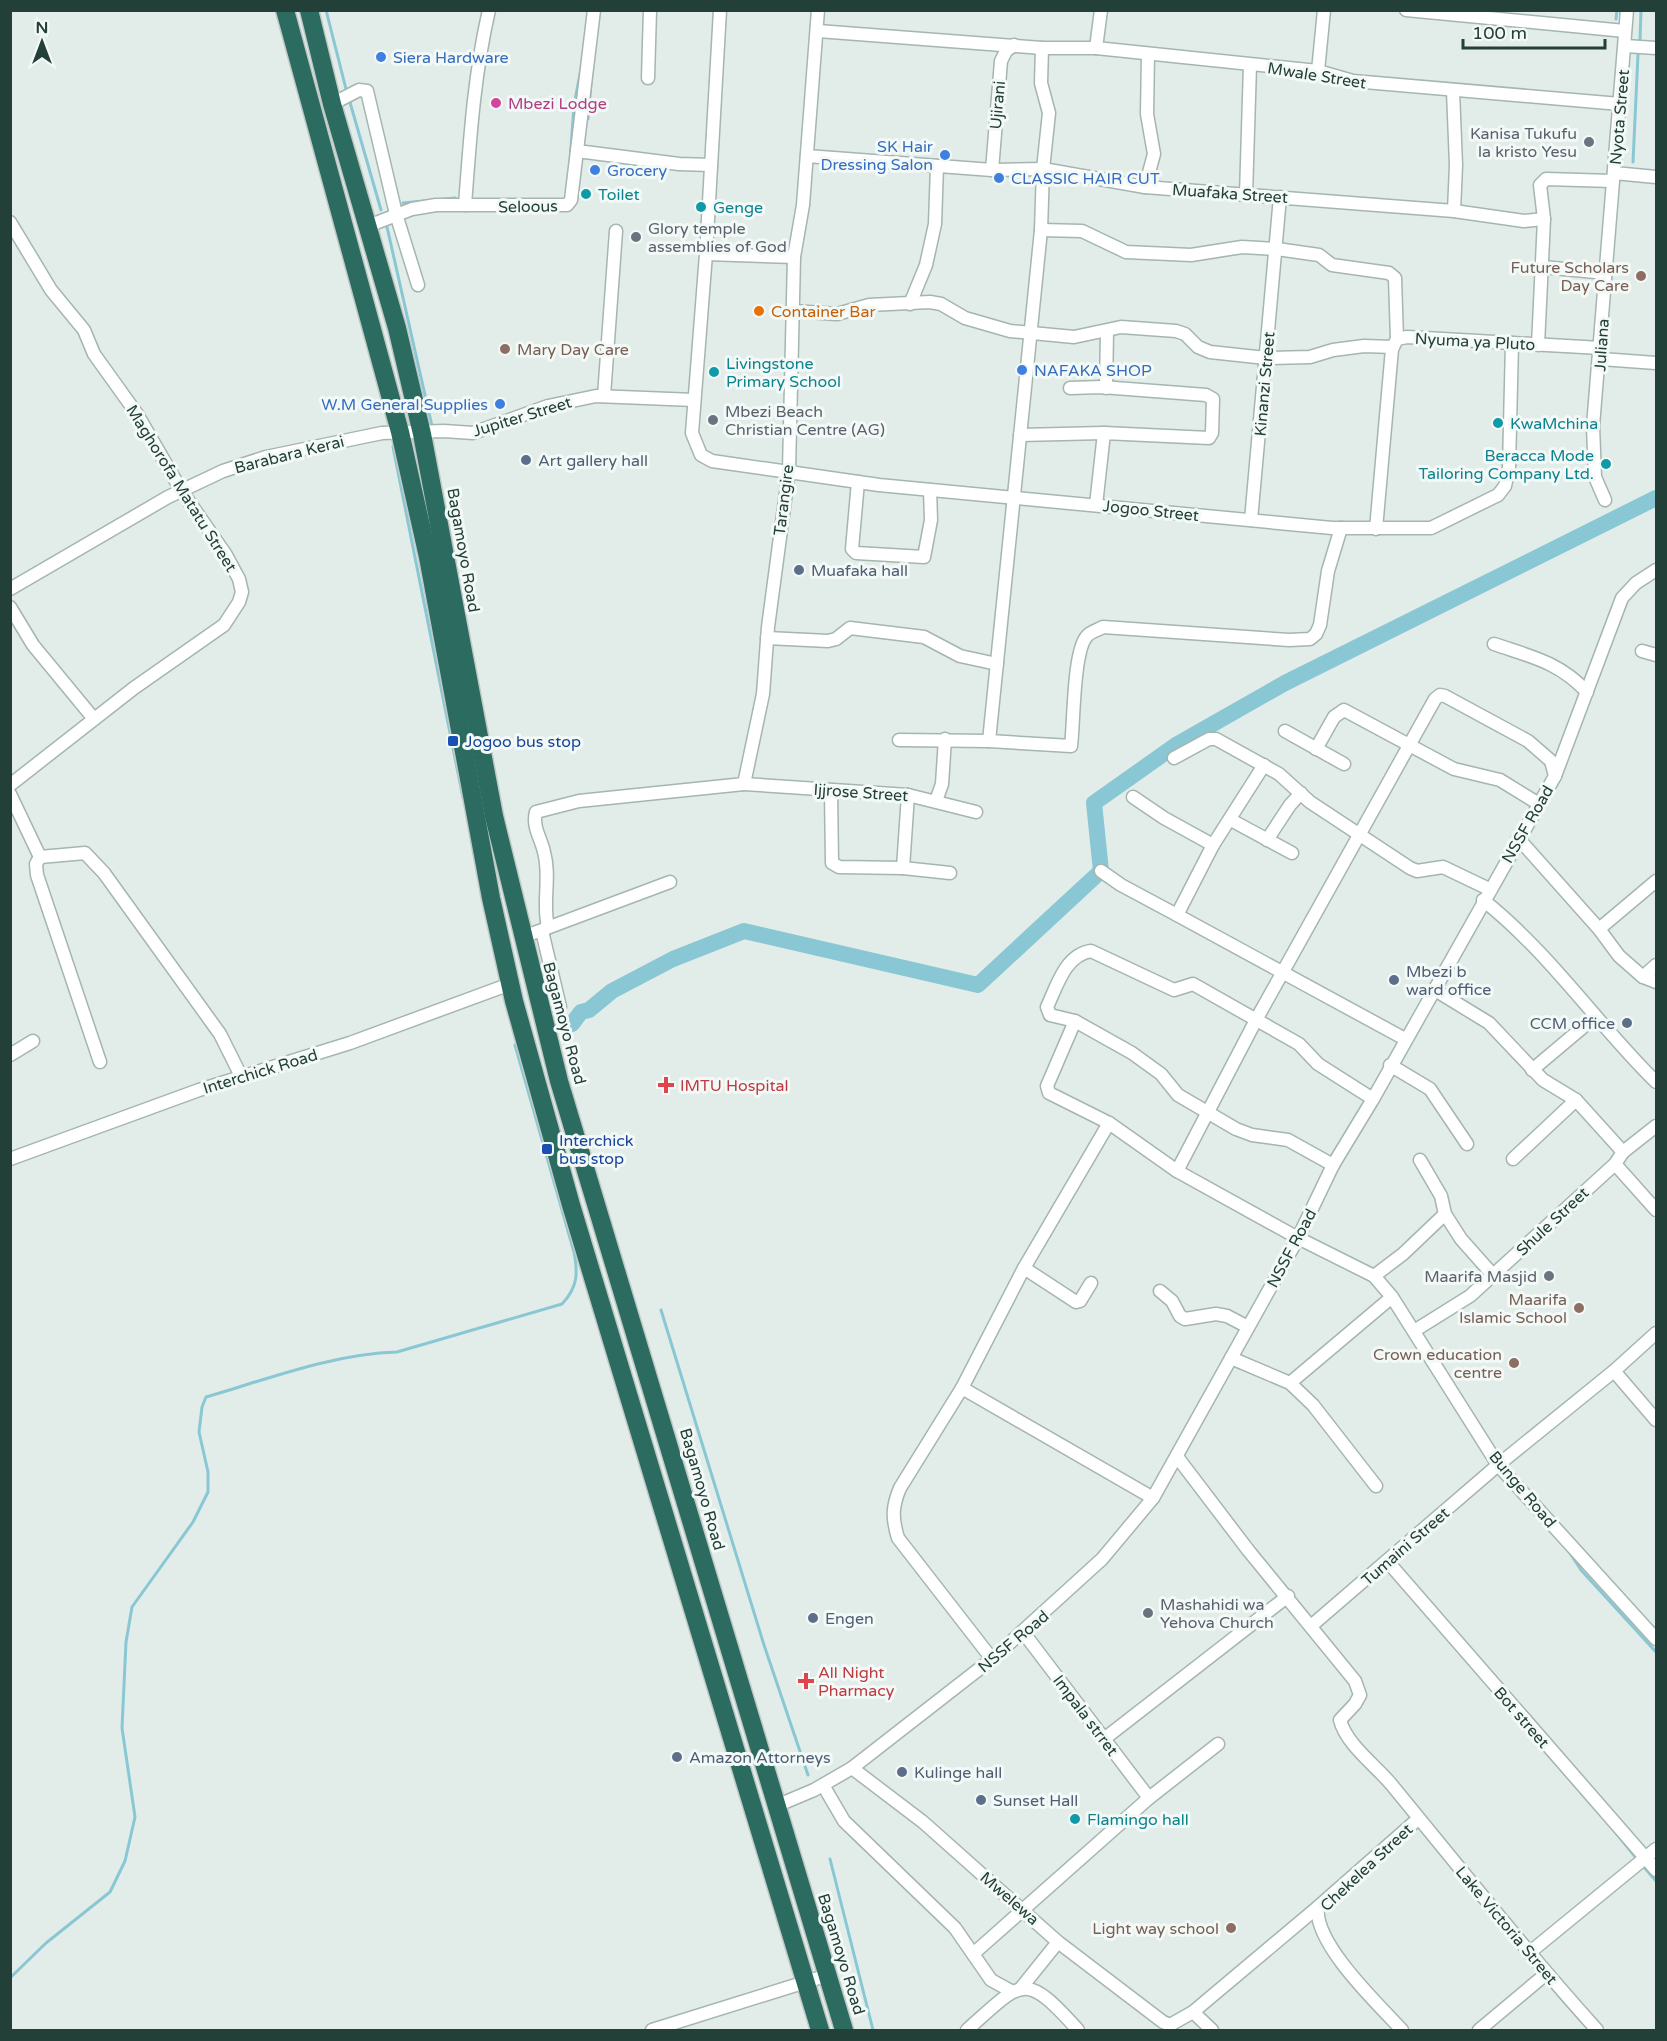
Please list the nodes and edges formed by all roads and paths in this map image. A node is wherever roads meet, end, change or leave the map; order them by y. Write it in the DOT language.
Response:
graph roads {
  1 [pos="285,10"];
  2 [pos="309,10"];
  3 [pos="489,10"];
  4 [pos="594,10"];
  5 [pos="650,10"];
  6 [pos="720,10"];
  7 [pos="818,10"];
  8 [pos="1101,10"];
  9 [pos="1324,10"];
  10 [pos="1406,10"];
  11 [pos="1627,10"];
  12 [pos="1625,31"];
  13 [pos="818,32"];
  14 [pos="1014,45"];
  15 [pos="1625,46"];
  16 [pos="1042,48"];
  17 [pos="1096,48"];
  18 [pos="1656,48"];
  19 [pos="1148,54"];
  20 [pos="1250,65"];
  21 [pos="1318,71"];
  22 [pos="648,78"];
  23 [pos="1453,91"];
  24 [pos="332,104"];
  25 [pos="1620,104"];
  26 [pos="577,151"];
  27 [pos="807,156"];
  28 [pos="711,165"];
  29 [pos="937,166"];
  30 [pos="1043,169"];
  31 [pos="992,170"];
  32 [pos="1656,177"];
  33 [pos="1612,180"];
  34 [pos="1145,187"];
  35 [pos="1246,195"];
  36 [pos="1280,197"];
  37 [pos="465,205"];
  38 [pos="1454,211"];
  39 [pos="396,214"];
  40 [pos="1544,219"];
  41 [pos="10,222"];
  42 [pos="368,226"];
  43 [pos="1041,230"];
  44 [pos="616,231"];
  45 [pos="1277,249"];
  46 [pos="706,254"];
  47 [pos="794,257"];
  48 [pos="1543,267"];
  49 [pos="1606,273"];
  50 [pos="418,285"];
  51 [pos="910,304"];
  52 [pos="793,311"];
  53 [pos="1107,331"];
  54 [pos="1030,334"];
  55 [pos="1395,343"];
  56 [pos="1512,343"];
  57 [pos="1538,345"];
  58 [pos="1601,353"];
  59 [pos="1266,358"];
  60 [pos="1656,363"];
  61 [pos="1070,388"];
  62 [pos="1106,388"];
  63 [pos="604,396"];
  64 [pos="694,400"];
  65 [pos="400,432"];
  66 [pos="1104,433"];
  67 [pos="423,434"];
  68 [pos="1020,435"];
  69 [pos="789,470"];
  70 [pos="858,482"];
  71 [pos="181,490"];
  72 [pos="930,490"];
  73 [pos="1013,497"];
  74 [pos="1605,500"];
  75 [pos="1095,505"];
  76 [pos="1251,520"];
  77 [pos="1341,528"];
  78 [pos="1376,529"];
  79 [pos="1656,570"];
  80 [pos="10,589"];
  81 [pos="10,608"];
  82 [pos="767,638"];
  83 [pos="1494,644"];
  84 [pos="1642,651"];
  85 [pos="1656,655"];
  86 [pos="997,664"];
  87 [pos="1587,692"];
  88 [pos="94,718"];
  89 [pos="1285,730"];
  90 [pos="945,739"];
  91 [pos="899,740"];
  92 [pos="989,741"];
  93 [pos="1411,745"];
  94 [pos="1316,749"];
  95 [pos="1174,758"];
  96 [pos="1344,764"];
  97 [pos="1264,765"];
  98 [pos="1555,776"];
  99 [pos="744,784"];
  100 [pos="10,785"];
  101 [pos="831,791"];
  102 [pos="1301,793"];
  103 [pos="10,794"];
  104 [pos="908,795"];
  105 [pos="1133,797"];
  106 [pos="936,801"];
  107 [pos="1539,804"];
  108 [pos="976,812"];
  109 [pos="1231,820"];
  110 [pos="1359,836"];
  111 [pos="1518,838"];
  112 [pos="1267,840"];
  113 [pos="1213,845"];
  114 [pos="1292,853"];
  115 [pos="39,857"];
  116 [pos="903,868"];
  117 [pos="1101,871"];
  118 [pos="950,873"];
  119 [pos="1656,881"];
  120 [pos="670,882"];
  121 [pos="1486,895"];
  122 [pos="1177,915"];
  123 [pos="545,929"];
  124 [pos="1599,929"];
  125 [pos="523,937"];
  126 [pos="1656,965"];
  127 [pos="1281,974"];
  128 [pos="1643,977"];
  129 [pos="1656,982"];
  130 [pos="510,984"];
  131 [pos="1435,990"];
  132 [pos="560,1007"];
  133 [pos="1595,1017"];
  134 [pos="1256,1020"];
  135 [pos="1075,1022"];
  136 [pos="1405,1039"];
  137 [pos="33,1041"];
  138 [pos="10,1055"];
  139 [pos="100,1062"];
  140 [pos="1390,1065"];
  141 [pos="1532,1070"];
  142 [pos="241,1076"];
  143 [pos="1656,1082"];
  144 [pos="1373,1099"];
  145 [pos="1576,1100"];
  146 [pos="1206,1112"];
  147 [pos="1109,1123"];
  148 [pos="1656,1126"];
  149 [pos="1467,1144"];
  150 [pos="1623,1152"];
  151 [pos="10,1159"];
  152 [pos="1420,1160"];
  153 [pos="1513,1160"];
  154 [pos="1615,1164"];
  155 [pos="1333,1165"];
  156 [pos="1177,1171"];
  157 [pos="1656,1210"];
  158 [pos="1445,1214"];
  159 [pos="1298,1238"];
  160 [pos="1024,1268"];
  161 [pos="1374,1275"];
  162 [pos="1493,1275"];
  163 [pos="1091,1283"];
  164 [pos="1160,1291"];
  165 [pos="1392,1297"];
  166 [pos="1248,1327"];
  167 [pos="1414,1331"];
  168 [pos="1656,1333"];
  169 [pos="1232,1358"];
  170 [pos="1614,1371"];
  171 [pos="1290,1383"];
  172 [pos="962,1388"];
  173 [pos="1656,1420"];
  174 [pos="1178,1458"];
  175 [pos="1498,1465"];
  176 [pos="1376,1486"];
  177 [pos="1153,1498"];
  178 [pos="1388,1562"];
  179 [pos="1288,1596"];
  180 [pos="1311,1626"];
  181 [pos="1023,1632"];
  182 [pos="1656,1640"];
  183 [pos="992,1659"];
  184 [pos="1104,1739"];
  185 [pos="1218,1744"];
  186 [pos="852,1768"];
  187 [pos="823,1785"];
  188 [pos="1149,1798"];
  189 [pos="776,1806"];
  190 [pos="1418,1819"];
  191 [pos="1656,1849"];
  192 [pos="1646,1858"];
  193 [pos="1656,1870"];
  194 [pos="1318,1907"];
  195 [pos="1023,1908"];
  196 [pos="1058,1942"];
  197 [pos="1529,1953"];
  198 [pos="973,1954"];
  199 [pos="1546,1974"];
  200 [pos="828,1975"];
  201 [pos="806,1982"];
  202 [pos="1016,1990"];
  203 [pos="1193,2012"];
  204 [pos="652,2031"];
  205 [pos="820,2031"];
  206 [pos="844,2031"];
  207 [pos="967,2031"];
  208 [pos="1078,2031"];
  209 [pos="1212,2031"];
  210 [pos="1402,2031"];
  211 [pos="1479,2031"];
  212 [pos="1597,2031"];
  1 -- 65 [label="highway"];
  2 -- 24 [label="highway, Bagamoyo Road"];
  3 -- 37 [label="street"];
  4 -- 26 [label="street, Seloous"];
  5 -- 22 [label="street"];
  6 -- 28 [label="street, Jogoo Street"];
  7 -- 13 [label="street, Tarangire"];
  8 -- 17 [label="street"];
  9 -- 21 [label="street"];
  10 -- 12 [label="street"];
  11 -- 12 [label="street, Nyota Street"];
  12 -- 15 [label="street, Nyota Street"];
  13 -- 14 [label="street, Mwale Street"];
  13 -- 27 [label="street, Tarangire"];
  14 -- 16 [label="street, Mwale Street"];
  14 -- 31 [label="street, Ujirani"];
  15 -- 18 [label="street"];
  15 -- 25 [label="street, Nyota Street"];
  16 -- 17 [label="street, Mwale Street"];
  16 -- 30 [label="street"];
  17 -- 19 [label="street, Mwale Street"];
  19 -- 20 [label="street, Mwale Street"];
  19 -- 34 [label="street"];
  20 -- 21 [label="street, Mwale Street"];
  20 -- 35 [label="street"];
  21 -- 23 [label="street, Mwale Street"];
  23 -- 25 [label="street, Mwale Street"];
  23 -- 38 [label="street"];
  24 -- 39 [label="street"];
  24 -- 42 [label="highway, Bagamoyo Road"];
  25 -- 33 [label="street, Nyota Street"];
  26 -- 28 [label="street"];
  26 -- 37 [label="street, Seloous"];
  27 -- 29 [label="street, Muafaka Street"];
  27 -- 47 [label="street, Tarangire"];
  28 -- 46 [label="street, Jogoo Street"];
  29 -- 31 [label="street, Muafaka Street"];
  29 -- 51 [label="street"];
  30 -- 31 [label="street, Muafaka Street"];
  30 -- 34 [label="street, Muafaka Street"];
  30 -- 43 [label="street"];
  32 -- 33 [label="street"];
  33 -- 40 [label="street"];
  33 -- 49 [label="street, Juliana"];
  34 -- 35 [label="street, Muafaka Street"];
  35 -- 36 [label="street, Muafaka Street"];
  36 -- 38 [label="street, Muafaka Street"];
  36 -- 45 [label="street, Kinanzi Street"];
  37 -- 39 [label="street, Seloous"];
  38 -- 40 [label="street, Muafaka Street"];
  39 -- 42 [label="street, Seloous"];
  39 -- 50 [label="street"];
  40 -- 48 [label="street"];
  41 -- 71 [label="street, Maghorofa Matatu Street"];
  42 -- 67 [label="highway, Bagamoyo Road"];
  43 -- 45 [label="street"];
  43 -- 54 [label="street"];
  44 -- 63 [label="street"];
  45 -- 55 [label="street"];
  45 -- 59 [label="street, Kinanzi Street"];
  46 -- 47 [label="street"];
  46 -- 64 [label="street, Jogoo Street"];
  47 -- 52 [label="street, Tarangire"];
  48 -- 49 [label="street"];
  48 -- 57 [label="street"];
  49 -- 58 [label="street, Juliana"];
  51 -- 52 [label="street"];
  51 -- 54 [label="street"];
  52 -- 69 [label="street, Tarangire"];
  53 -- 54 [label="street"];
  53 -- 59 [label="street"];
  53 -- 62 [label="street"];
  54 -- 68 [label="street"];
  55 -- 56 [label="street, Nyuma ya Pluto"];
  55 -- 59 [label="street"];
  55 -- 78 [label="street, Nyuma ya Pluto"];
  56 -- 57 [label="street, Nyuma ya Pluto"];
  56 -- 78 [label="street, Jogoo Street"];
  57 -- 58 [label="street, Nyuma ya Pluto"];
  58 -- 60 [label="street, Nyuma ya Pluto"];
  58 -- 74 [label="street, Juliana"];
  59 -- 76 [label="street, Kinanzi Street"];
  61 -- 62 [label="street"];
  62 -- 66 [label="street"];
  63 -- 64 [label="street, Jupiter Street"];
  63 -- 67 [label="street, Jupiter Street"];
  64 -- 69 [label="street, Jogoo Street"];
  65 -- 67 [label="street, Jupiter Street"];
  65 -- 71 [label="street, Barabara Kerai"];
  65 -- 130 [label="highway"];
  66 -- 68 [label="street"];
  66 -- 75 [label="street"];
  67 -- 125 [label="highway, Bagamoyo Road"];
  68 -- 73 [label="street"];
  69 -- 70 [label="street, Jogoo Street"];
  69 -- 82 [label="street, Tarangire"];
  70 -- 72 [label="street, Jogoo Street"];
  70 -- 72 [label="street"];
  71 -- 80 [label="street, Barabara Kerai"];
  71 -- 88 [label="street, Maghorofa Matatu Street"];
  72 -- 73 [label="street, Jogoo Street"];
  73 -- 75 [label="street, Jogoo Street"];
  73 -- 86 [label="street"];
  75 -- 76 [label="street, Jogoo Street"];
  76 -- 77 [label="street, Jogoo Street"];
  77 -- 78 [label="street, Jogoo Street"];
  77 -- 92 [label="street"];
  79 -- 87 [label="street, NSSF Road"];
  81 -- 88 [label="street"];
  82 -- 86 [label="street"];
  82 -- 99 [label="street, Tarangire"];
  83 -- 87 [label="street"];
  84 -- 85 [label="street"];
  86 -- 92 [label="street"];
  87 -- 98 [label="street, NSSF Road"];
  88 -- 100 [label="street, Maghorofa Matatu Street"];
  89 -- 94 [label="street"];
  90 -- 91 [label="street"];
  90 -- 92 [label="street"];
  90 -- 106 [label="street"];
  93 -- 94 [label="street"];
  93 -- 98 [label="street"];
  93 -- 107 [label="street"];
  93 -- 110 [label="street"];
  94 -- 96 [label="street"];
  95 -- 97 [label="street"];
  97 -- 102 [label="street"];
  97 -- 109 [label="street"];
  98 -- 107 [label="street, NSSF Road"];
  99 -- 101 [label="street, Ijjrose Street"];
  99 -- 123 [label="street"];
  101 -- 104 [label="street, Ijjrose Street"];
  101 -- 116 [label="street"];
  102 -- 110 [label="street"];
  102 -- 112 [label="street"];
  103 -- 115 [label="street"];
  104 -- 106 [label="street, Ijjrose Street"];
  104 -- 116 [label="street"];
  105 -- 113 [label="street"];
  106 -- 108 [label="street, Ijjrose Street"];
  107 -- 111 [label="street, NSSF Road"];
  109 -- 112 [label="street"];
  109 -- 113 [label="street"];
  110 -- 121 [label="street"];
  110 -- 127 [label="street"];
  111 -- 121 [label="street, NSSF Road"];
  111 -- 124 [label="street"];
  112 -- 114 [label="street"];
  113 -- 122 [label="street"];
  115 -- 139 [label="street"];
  115 -- 142 [label="street"];
  116 -- 118 [label="street"];
  117 -- 122 [label="street"];
  119 -- 124 [label="street"];
  120 -- 123 [label="street"];
  121 -- 131 [label="street, NSSF Road"];
  121 -- 133 [label="street"];
  122 -- 127 [label="street"];
  123 -- 125 [label="street"];
  123 -- 132 [label="street"];
  124 -- 128 [label="street"];
  125 -- 189 [label="highway, Bagamoyo Road"];
  126 -- 128 [label="street"];
  127 -- 134 [label="street"];
  127 -- 136 [label="street"];
  128 -- 129 [label="street"];
  130 -- 142 [label="street, Interchick Road"];
  130 -- 201 [label="highway"];
  131 -- 136 [label="street, NSSF Road"];
  131 -- 141 [label="street"];
  133 -- 141 [label="street"];
  133 -- 143 [label="street"];
  134 -- 135 [label="street"];
  134 -- 144 [label="street"];
  134 -- 146 [label="street"];
  135 -- 146 [label="street"];
  135 -- 147 [label="street, Bunge Road"];
  136 -- 140 [label="street, NSSF Road"];
  137 -- 138 [label="street"];
  140 -- 144 [label="street, NSSF Road"];
  140 -- 149 [label="street"];
  141 -- 145 [label="street"];
  142 -- 151 [label="street, Interchick Road"];
  144 -- 155 [label="street, NSSF Road"];
  145 -- 150 [label="street"];
  145 -- 153 [label="street"];
  146 -- 155 [label="street"];
  146 -- 156 [label="street"];
  147 -- 156 [label="street, Bunge Road"];
  147 -- 160 [label="street"];
  148 -- 150 [label="street, Shule Street"];
  150 -- 154 [label="street, Shule Street"];
  152 -- 158 [label="street"];
  154 -- 157 [label="street"];
  154 -- 162 [label="street, Shule Street"];
  155 -- 159 [label="street, NSSF Road"];
  156 -- 159 [label="street, Bunge Road"];
  158 -- 161 [label="street"];
  158 -- 162 [label="street"];
  159 -- 161 [label="street, Bunge Road"];
  159 -- 166 [label="street, NSSF Road"];
  160 -- 163 [label="street"];
  160 -- 172 [label="street"];
  161 -- 165 [label="street, Bunge Road"];
  162 -- 167 [label="street, Shule Street"];
  164 -- 166 [label="street"];
  165 -- 167 [label="street, Bunge Road"];
  165 -- 171 [label="street"];
  166 -- 169 [label="street, NSSF Road"];
  167 -- 175 [label="street, Bunge Road"];
  168 -- 170 [label="street, Tumaini Street"];
  169 -- 171 [label="street"];
  169 -- 174 [label="street, NSSF Road"];
  170 -- 173 [label="street"];
  170 -- 175 [label="street, Tumaini Street"];
  171 -- 176 [label="street"];
  172 -- 177 [label="street"];
  172 -- 183 [label="street"];
  174 -- 177 [label="street, NSSF Road"];
  174 -- 179 [label="street"];
  175 -- 178 [label="street, Tumaini Street"];
  175 -- 182 [label="street, Bunge Road"];
  177 -- 181 [label="street, NSSF Road"];
  178 -- 180 [label="street, Tumaini Street"];
  178 -- 192 [label="street, Bot street"];
  179 -- 180 [label="street"];
  179 -- 184 [label="street"];
  180 -- 190 [label="street"];
  181 -- 183 [label="street, NSSF Road"];
  181 -- 184 [label="street, Impala strret"];
  183 -- 186 [label="street, NSSF Road"];
  184 -- 188 [label="street, Impala strret"];
  185 -- 188 [label="street"];
  186 -- 187 [label="street, NSSF Road"];
  186 -- 195 [label="street, Mwelewa"];
  187 -- 189 [label="street, NSSF Road"];
  187 -- 198 [label="street"];
  188 -- 195 [label="street"];
  189 -- 200 [label="highway, Bagamoyo Road"];
  190 -- 194 [label="street, Chekelea Street"];
  190 -- 197 [label="street, Lake Victoria Street"];
  191 -- 192 [label="street"];
  192 -- 193 [label="street, Bot street"];
  192 -- 197 [label="street"];
  194 -- 203 [label="street"];
  194 -- 210 [label="street, Chekelea Street"];
  195 -- 196 [label="street, Mwelewa"];
  195 -- 198 [label="street"];
  196 -- 202 [label="street"];
  196 -- 203 [label="street, Mwelewa"];
  197 -- 199 [label="street, Lake Victoria Street"];
  198 -- 202 [label="street"];
  199 -- 211 [label="street"];
  199 -- 212 [label="street, Lake Victoria Street"];
  200 -- 201 [label="street"];
  200 -- 206 [label="highway, Bagamoyo Road"];
  201 -- 204 [label="street"];
  201 -- 205 [label="highway"];
  202 -- 207 [label="street"];
  202 -- 208 [label="street"];
  203 -- 209 [label="street"];
}
